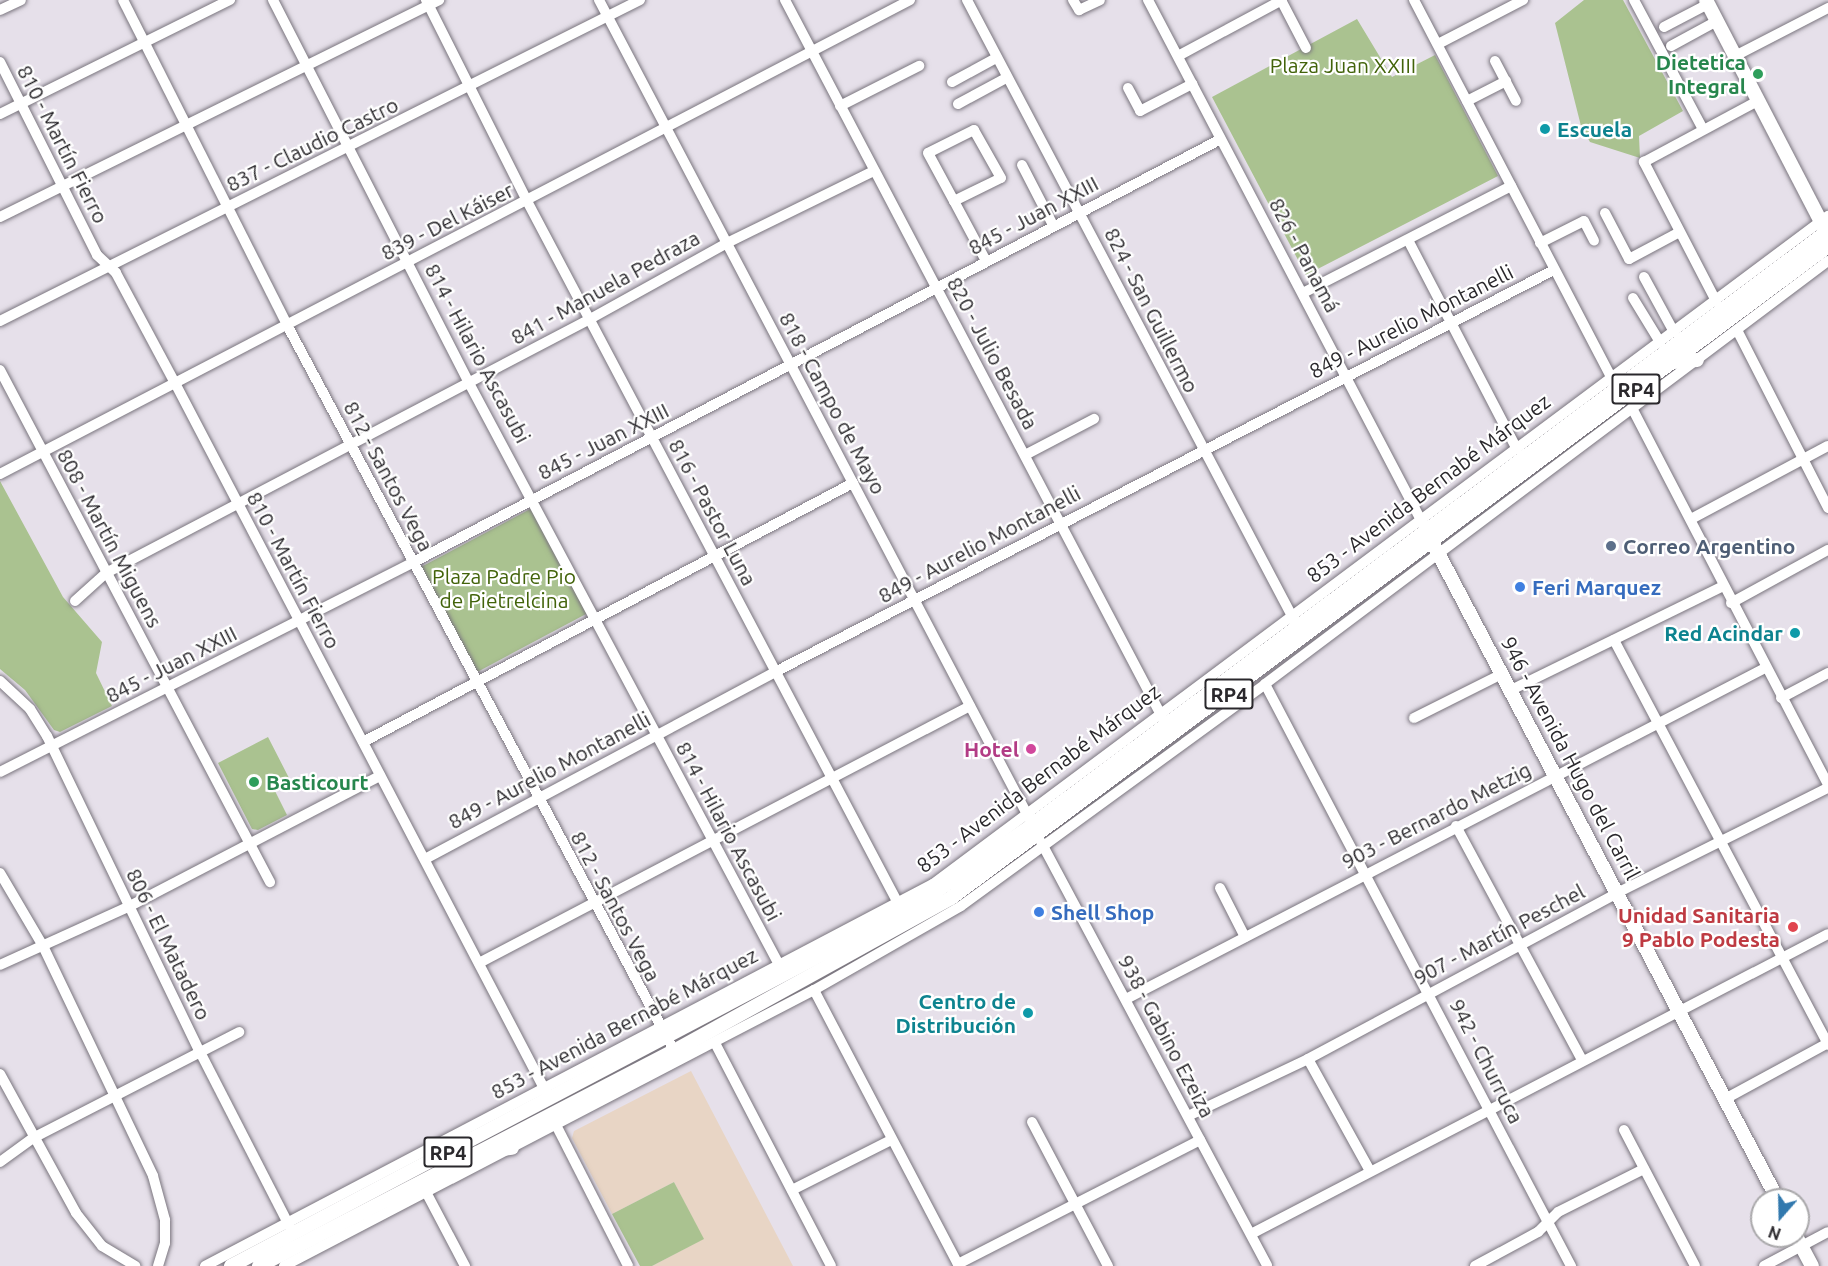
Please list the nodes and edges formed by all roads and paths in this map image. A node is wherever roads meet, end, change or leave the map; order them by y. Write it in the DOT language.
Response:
graph roads {
  1 [pos="21,0"];
  2 [pos="123,0"];
  3 [pos="230,0"];
  4 [pos="273,0"];
  5 [pos="439,0"];
  6 [pos="599,0"];
  7 [pos="640,0"];
  8 [pos="785,0"];
  9 [pos="910,0"];
  10 [pos="967,0"];
  11 [pos="1073,0"];
  12 [pos="1100,0"];
  13 [pos="1148,0"];
  14 [pos="1281,0"];
  15 [pos="1414,0"];
  16 [pos="1523,0"];
  17 [pos="1634,0"];
  18 [pos="1707,2"];
  19 [pos="427,3"];
  20 [pos="1828,8"];
  21 [pos="0,10"];
  22 [pos="608,17"];
  23 [pos="1716,21"];
  24 [pos="1664,27"];
  25 [pos="144,42"];
  26 [pos="1438,44"];
  27 [pos="1671,46"];
  28 [pos="1306,48"];
  29 [pos="812,51"];
  30 [pos="1178,56"];
  31 [pos="1735,56"];
  32 [pos="996,58"];
  33 [pos="1495,61"];
  34 [pos="0,62"];
  35 [pos="307,65"];
  36 [pos="919,66"];
  37 [pos="1006,78"];
  38 [pos="1506,81"];
  39 [pos="952,82"];
  40 [pos="1192,84"];
  41 [pos="468,88"];
  42 [pos="1128,88"];
  43 [pos="1467,101"];
  44 [pos="1516,101"];
  45 [pos="1758,101"];
  46 [pos="21,104"];
  47 [pos="958,104"];
  48 [pos="840,106"];
  49 [pos="0,114"];
  50 [pos="186,125"];
  51 [pos="666,127"];
  52 [pos="1703,129"];
  53 [pos="1221,139"];
  54 [pos="349,147"];
  55 [pos="1022,165"];
  56 [pos="874,171"];
  57 [pos="62,186"];
  58 [pos="1511,186"];
  59 [pos="527,201"];
  60 [pos="954,201"];
  61 [pos="227,208"];
  62 [pos="1079,213"];
  63 [pos="1605,213"];
  64 [pos="0,217"];
  65 [pos="1053,225"];
  66 [pos="1827,230"];
  67 [pos="1678,233"];
  68 [pos="1408,240"];
  69 [pos="1594,241"];
  70 [pos="727,243"];
  71 [pos="1540,243"];
  72 [pos="986,261"];
  73 [pos="1828,261"];
  74 [pos="408,262"];
  75 [pos="110,267"];
  76 [pos="1554,270"];
  77 [pos="1644,277"];
  78 [pos="936,288"];
  79 [pos="1304,293"];
  80 [pos="1633,298"];
  81 [pos="1716,301"];
  82 [pos="590,320"];
  83 [pos="0,321"];
  84 [pos="1451,323"];
  85 [pos="287,325"];
  86 [pos="1737,330"];
  87 [pos="1674,332"];
  88 [pos="1660,342"];
  89 [pos="1697,360"];
  90 [pos="1672,363"];
  91 [pos="791,365"];
  92 [pos="0,370"];
  93 [pos="1346,376"];
  94 [pos="470,383"];
  95 [pos="1615,383"];
  96 [pos="175,384"];
  97 [pos="1632,408"];
  98 [pos="1094,419"];
  99 [pos="652,439"];
  100 [pos="350,444"];
  101 [pos="1828,446"];
  102 [pos="1517,449"];
  103 [pos="1202,450"];
  104 [pos="43,452"];
  105 [pos="1025,455"];
  106 [pos="1802,460"];
  107 [pos="0,474"];
  108 [pos="853,483"];
  109 [pos="533,499"];
  110 [pos="237,503"];
  111 [pos="1828,508"];
  112 [pos="1691,519"];
  113 [pos="1061,524"];
  114 [pos="1429,535"];
  115 [pos="1828,550"];
  116 [pos="714,555"];
  117 [pos="412,563"];
  118 [pos="106,573"];
  119 [pos="1723,586"];
  120 [pos="914,600"];
  121 [pos="75,601"];
  122 [pos="1731,603"];
  123 [pos="595,619"];
  124 [pos="300,621"];
  125 [pos="1298,626"];
  126 [pos="1614,640"];
  127 [pos="1765,668"];
  128 [pos="775,672"];
  129 [pos="1828,673"];
  130 [pos="1503,674"];
  131 [pos="0,681"];
  132 [pos="476,681"];
  133 [pos="1265,684"];
  134 [pos="166,688"];
  135 [pos="1511,690"];
  136 [pos="1781,698"];
  137 [pos="970,706"];
  138 [pos="1414,718"];
  139 [pos="1163,719"];
  140 [pos="1658,723"];
  141 [pos="656,735"];
  142 [pos="363,742"];
  143 [pos="52,747"];
  144 [pos="0,772"];
  145 [pos="1557,774"];
  146 [pos="380,777"];
  147 [pos="830,779"];
  148 [pos="1828,787"];
  149 [pos="537,800"];
  150 [pos="1456,826"];
  151 [pos="1035,831"];
  152 [pos="1721,841"];
  153 [pos="711,842"];
  154 [pos="249,844"];
  155 [pos="425,859"];
  156 [pos="0,873"];
  157 [pos="1365,874"];
  158 [pos="270,882"];
  159 [pos="1220,888"];
  160 [pos="1619,892"];
  161 [pos="592,904"];
  162 [pos="130,906"];
  163 [pos="901,908"];
  164 [pos="948,914"];
  165 [pos="922,916"];
  166 [pos="1828,934"];
  167 [pos="1245,937"];
  168 [pos="1519,944"];
  169 [pos="43,946"];
  170 [pos="1782,957"];
  171 [pos="478,963"];
  172 [pos="0,965"];
  173 [pos="782,971"];
  174 [pos="814,990"];
  175 [pos="1431,993"];
  176 [pos="1126,999"];
  177 [pos="1679,1011"];
  178 [pos="239,1032"];
  179 [pos="715,1042"];
  180 [pos="1828,1044"];
  181 [pos="670,1045"];
  182 [pos="200,1052"];
  183 [pos="1308,1059"];
  184 [pos="1582,1060"];
  185 [pos="0,1074"];
  186 [pos="116,1094"];
  187 [pos="547,1094"];
  188 [pos="1725,1099"];
  189 [pos="1490,1110"];
  190 [pos="1188,1116"];
  191 [pos="1032,1122"];
  192 [pos="556,1125"];
  193 [pos="1624,1130"];
  194 [pos="33,1138"];
  195 [pos="891,1140"];
  196 [pos="1200,1140"];
  197 [pos="512,1148"];
  198 [pos="478,1152"];
  199 [pos="0,1162"];
  200 [pos="1644,1169"];
  201 [pos="1370,1171"];
  202 [pos="1772,1188"];
  203 [pos="792,1190"];
  204 [pos="426,1192"];
  205 [pos="1076,1205"];
  206 [pos="1548,1224"];
  207 [pos="290,1227"];
  208 [pos="1828,1232"];
  209 [pos="1251,1234"];
  210 [pos="1810,1238"];
  211 [pos="1789,1248"];
  212 [pos="1803,1248"];
  213 [pos="299,1262"];
  214 [pos="958,1265"];
  215 [pos="135,1266"];
  216 [pos="158,1266"];
  217 [pos="205,1266"];
  218 [pos="231,1266"];
  219 [pos="259,1266"];
  220 [pos="284,1266"];
  221 [pos="465,1266"];
  222 [pos="628,1266"];
  223 [pos="831,1266"];
  224 [pos="1108,1266"];
  225 [pos="1267,1266"];
  226 [pos="1475,1266"];
  227 [pos="1571,1266"];
  228 [pos="1695,1266"];
  229 [pos="1764,1266"];
  230 [pos="1812,1266"];
  1 -- 21 [label="street"];
  2 -- 25 [label="street, 812 - Santos Vega"];
  3 -- 25 [label="street"];
  4 -- 35 [label="street, 814 - Hilario Ascasubi"];
  5 -- 19 [label="street"];
  6 -- 22 [label="street, 818 - Campo de Mayo"];
  7 -- 22 [label="street, 837 - Claudio Castro"];
  8 -- 29 [label="street, 820 - Julio Besada"];
  9 -- 29 [label="street, 839 - Del Káiser"];
  10 -- 32 [label="street, 824 - San Guillermo"];
  11 -- 12 [label="street"];
  13 -- 30 [label="street, 826 - Panamá"];
  14 -- 28 [label="street"];
  14 -- 30 [label="street"];
  15 -- 26 [label="street"];
  16 -- 26 [label="street"];
  17 -- 52 [label="street"];
  18 -- 23 [label="main road"];
  18 -- 24 [label="street"];
  19 -- 35 [label="street"];
  19 -- 41 [label="street, 816 - Pastor Luna"];
  20 -- 31 [label="street"];
  22 -- 41 [label="street, 837 - Claudio Castro"];
  22 -- 51 [label="street, 818 - Campo de Mayo"];
  23 -- 27 [label="street"];
  23 -- 31 [label="main road"];
  25 -- 46 [label="street"];
  25 -- 50 [label="street, 812 - Santos Vega"];
  26 -- 43 [label="street"];
  29 -- 48 [label="street, 820 - Julio Besada"];
  29 -- 51 [label="street, 839 - Del Káiser"];
  30 -- 40 [label="street, 826 - Panamá"];
  31 -- 45 [label="main road"];
  32 -- 37 [label="street, 824 - San Guillermo"];
  32 -- 39 [label="street"];
  33 -- 38 [label="street"];
  34 -- 46 [label="street, 810 - Martín Fierro"];
  35 -- 50 [label="street"];
  35 -- 54 [label="street, 814 - Hilario Ascasubi"];
  36 -- 48 [label="street"];
  37 -- 47 [label="street"];
  37 -- 62 [label="street, 824 - San Guillermo"];
  38 -- 43 [label="street"];
  38 -- 44 [label="street"];
  40 -- 42 [label="street"];
  40 -- 53 [label="street, 826 - Panamá"];
  41 -- 54 [label="street, 837 - Claudio Castro"];
  41 -- 59 [label="street, 816 - Pastor Luna"];
  43 -- 58 [label="street"];
  45 -- 52 [label="street"];
  45 -- 66 [label="main road"];
  46 -- 49 [label="street"];
  46 -- 57 [label="street, 810 - Martín Fierro"];
  48 -- 56 [label="street, 820 - Julio Besada"];
  50 -- 57 [label="street"];
  50 -- 61 [label="street, 812 - Santos Vega"];
  51 -- 59 [label="street, 839 - Del Káiser"];
  51 -- 70 [label="street, 818 - Campo de Mayo"];
  52 -- 67 [label="street"];
  53 -- 62 [label="street, 845 - Juan XXIII"];
  53 -- 79 [label="street, 826 - Panamá"];
  54 -- 61 [label="street, 837 - Claudio Castro"];
  54 -- 74 [label="street, 814 - Hilario Ascasubi"];
  55 -- 65 [label="street"];
  56 -- 70 [label="street, 841 - Manuela Pedraza"];
  56 -- 78 [label="street, 820 - Julio Besada"];
  57 -- 64 [label="street"];
  57 -- 75 [label="street, 810 - Martín Fierro"];
  58 -- 68 [label="street"];
  58 -- 71 [label="street"];
  59 -- 74 [label="street, 839 - Del Káiser"];
  59 -- 82 [label="street, 816 - Pastor Luna"];
  60 -- 60 [label="street"];
  60 -- 72 [label="street"];
  61 -- 75 [label="street, 837 - Claudio Castro"];
  61 -- 85 [label="street, 812 - Santos Vega"];
  62 -- 65 [label="street, 845 - Juan XXIII"];
  62 -- 103 [label="street, 824 - San Guillermo"];
  63 -- 67 [label="street"];
  65 -- 72 [label="street, 845 - Juan XXIII"];
  66 -- 81 [label="street, 853 - Avenida Bernabé Márquez"];
  66 -- 90 [label="main road, 853 - Avenida Bernabé Márquez / RP4"];
  66 -- 95 [label="main road, 853 - Avenida Bernabé Márquez / RP4"];
  67 -- 81 [label="street"];
  68 -- 79 [label="street"];
  68 -- 84 [label="street"];
  69 -- 71 [label="street"];
  70 -- 82 [label="street, 841 - Manuela Pedraza"];
  70 -- 91 [label="street, 818 - Campo de Mayo"];
  71 -- 76 [label="street"];
  72 -- 78 [label="street, 845 - Juan XXIII"];
  73 -- 86 [label="street, 853 - Avenida Bernabé Márquez"];
  74 -- 85 [label="street, 839 - Del Káiser"];
  74 -- 94 [label="street, 814 - Hilario Ascasubi"];
  75 -- 83 [label="street, 837 - Claudio Castro"];
  75 -- 96 [label="street, 810 - Martín Fierro"];
  76 -- 84 [label="street, 849 - Aurelio Montanelli"];
  76 -- 95 [label="street"];
  77 -- 87 [label="street"];
  78 -- 91 [label="street, 845 - Juan XXIII"];
  78 -- 105 [label="street, 820 - Julio Besada"];
  79 -- 93 [label="street, 826 - Panamá"];
  80 -- 88 [label="street"];
  81 -- 87 [label="street, 853 - Avenida Bernabé Márquez"];
  82 -- 94 [label="street, 841 - Manuela Pedraza"];
  82 -- 99 [label="street, 816 - Pastor Luna"];
  84 -- 93 [label="street, 849 - Aurelio Montanelli"];
  84 -- 102 [label="street"];
  85 -- 96 [label="street, 839 - Del Káiser"];
  85 -- 100 [label="street, 812 - Santos Vega"];
  86 -- 89 [label="street, 853 - Avenida Bernabé Márquez"];
  86 -- 106 [label="street"];
  87 -- 88 [label="street, 853 - Avenida Bernabé Márquez"];
  88 -- 95 [label="street, 853 - Avenida Bernabé Márquez"];
  89 -- 90 [label="main road"];
  89 -- 97 [label="street, 853 - Avenida Bernabé Márquez"];
  90 -- 114 [label="main road, 853 - Avenida Bernabé Márquez / RP4"];
  91 -- 99 [label="street, 845 - Juan XXIII"];
  91 -- 108 [label="street, 818 - Campo de Mayo"];
  92 -- 104 [label="street, 808 - Martín Miguens"];
  93 -- 103 [label="street, 849 - Aurelio Montanelli"];
  93 -- 114 [label="street, 826 - Panamá"];
  94 -- 100 [label="street, 841 - Manuela Pedraza"];
  94 -- 109 [label="street, 814 - Hilario Ascasubi"];
  95 -- 102 [label="street, 853 - Avenida Bernabé Márquez"];
  95 -- 114 [label="main road, 853 - Avenida Bernabé Márquez / RP4"];
  96 -- 104 [label="street, 839 - Del Káiser"];
  96 -- 110 [label="street, 810 - Martín Fierro"];
  97 -- 112 [label="street"];
  97 -- 114 [label="street, 853 - Avenida Bernabé Márquez"];
  98 -- 105 [label="street"];
  99 -- 109 [label="street, 845 - Juan XXIII"];
  99 -- 116 [label="street, 816 - Pastor Luna"];
  100 -- 110 [label="street, 841 - Manuela Pedraza"];
  100 -- 117 [label="street, 812 - Santos Vega"];
  101 -- 106 [label="street"];
  102 -- 114 [label="street, 853 - Avenida Bernabé Márquez"];
  103 -- 113 [label="street, 849 - Aurelio Montanelli"];
  103 -- 125 [label="street, 824 - San Guillermo"];
  104 -- 107 [label="street, 839 - Del Káiser"];
  104 -- 118 [label="street, 808 - Martín Miguens"];
  105 -- 113 [label="street, 820 - Julio Besada"];
  106 -- 111 [label="street"];
  106 -- 112 [label="street"];
  108 -- 116 [label="street"];
  108 -- 120 [label="street, 818 - Campo de Mayo"];
  109 -- 117 [label="street, 845 - Juan XXIII"];
  109 -- 123 [label="street, 814 - Hilario Ascasubi"];
  110 -- 118 [label="street, 841 - Manuela Pedraza"];
  110 -- 124 [label="street, 810 - Martín Fierro"];
  112 -- 119 [label="street"];
  113 -- 120 [label="street, 849 - Aurelio Montanelli"];
  113 -- 139 [label="street, 820 - Julio Besada"];
  114 -- 125 [label="main road, 853 - Avenida Bernabé Márquez / RP4"];
  114 -- 130 [label="main road, 946 - Avenida Hugo del Carril"];
  114 -- 133 [label="street, 853 - Avenida Bernabé Márquez"];
  115 -- 122 [label="street"];
  116 -- 123 [label="street"];
  116 -- 128 [label="street, 816 - Pastor Luna"];
  117 -- 124 [label="street, 845 - Juan XXIII"];
  117 -- 132 [label="street, 812 - Santos Vega"];
  118 -- 121 [label="street, 841 - Manuela Pedraza"];
  118 -- 134 [label="street, 808 - Martín Miguens"];
  119 -- 122 [label="street"];
  119 -- 126 [label="street"];
  120 -- 128 [label="street, 849 - Aurelio Montanelli"];
  120 -- 137 [label="street, 818 - Campo de Mayo"];
  122 -- 127 [label="street"];
  123 -- 132 [label="street"];
  123 -- 141 [label="street, 814 - Hilario Ascasubi"];
  124 -- 134 [label="street, 845 - Juan XXIII"];
  124 -- 142 [label="street, 810 - Martín Fierro"];
  125 -- 139 [label="main road, 853 - Avenida Bernabé Márquez / RP4"];
  125 -- 151 [label="main road, 853 - Avenida Bernabé Márquez / RP4"];
  126 -- 135 [label="street"];
  126 -- 140 [label="street"];
  127 -- 136 [label="street"];
  127 -- 140 [label="street, 903 - Bernardo Metzig"];
  128 -- 141 [label="street, 849 - Aurelio Montanelli"];
  128 -- 147 [label="street, 816 - Pastor Luna"];
  129 -- 136 [label="street"];
  130 -- 135 [label="main road, 946 - Avenida Hugo del Carril"];
  130 -- 138 [label="street"];
  131 -- 143 [label="street, 806 - El Matadero"];
  132 -- 142 [label="street"];
  132 -- 149 [label="street, 812 - Santos Vega"];
  133 -- 151 [label="street, 853 - Avenida Bernabé Márquez"];
  133 -- 157 [label="street, 942 - Churruca"];
  134 -- 143 [label="street, 845 - Juan XXIII"];
  134 -- 154 [label="street, 808 - Martín Miguens"];
  135 -- 145 [label="main road, 946 - Avenida Hugo del Carril"];
  136 -- 148 [label="street"];
  137 -- 147 [label="street"];
  137 -- 151 [label="street, 818 - Campo de Mayo"];
  139 -- 151 [label="main road, 853 - Avenida Bernabé Márquez / RP4"];
  140 -- 145 [label="street, 903 - Bernardo Metzig"];
  140 -- 152 [label="street"];
  141 -- 149 [label="street, 849 - Aurelio Montanelli"];
  141 -- 153 [label="street, 814 - Hilario Ascasubi"];
  142 -- 146 [label="street, 810 - Martín Fierro"];
  143 -- 144 [label="street, 845 - Juan XXIII"];
  143 -- 162 [label="street, 806 - El Matadero"];
  145 -- 150 [label="street, 903 - Bernardo Metzig"];
  145 -- 160 [label="main road, 946 - Avenida Hugo del Carril"];
  146 -- 154 [label="street"];
  146 -- 155 [label="street, 810 - Martín Fierro"];
  147 -- 153 [label="street"];
  147 -- 163 [label="street, 816 - Pastor Luna"];
  148 -- 152 [label="street, 907 - Martín Peschel"];
  149 -- 155 [label="street, 849 - Aurelio Montanelli"];
  149 -- 161 [label="street, 812 - Santos Vega"];
  150 -- 157 [label="street, 903 - Bernardo Metzig"];
  150 -- 168 [label="street"];
  151 -- 163 [label="main road, 853 - Avenida Bernabé Márquez / RP4"];
  151 -- 164 [label="street, 853 - Avenida Bernabé Márquez"];
  151 -- 165 [label="main road, 853 - Avenida Bernabé Márquez / RP4"];
  151 -- 176 [label="street, 938 - Gabino Ezeiza"];
  152 -- 160 [label="street, 907 - Martín Peschel"];
  152 -- 170 [label="street"];
  153 -- 161 [label="street"];
  153 -- 173 [label="street, 814 - Hilario Ascasubi"];
  154 -- 158 [label="street, 808 - Martín Miguens"];
  154 -- 162 [label="street"];
  155 -- 171 [label="street, 810 - Martín Fierro"];
  156 -- 169 [label="street"];
  157 -- 167 [label="street, 903 - Bernardo Metzig"];
  157 -- 175 [label="street, 942 - Churruca"];
  159 -- 167 [label="street"];
  160 -- 168 [label="street, 907 - Martín Peschel"];
  160 -- 177 [label="main road, 946 - Avenida Hugo del Carril"];
  161 -- 171 [label="street"];
  161 -- 181 [label="street, 812 - Santos Vega"];
  162 -- 169 [label="street"];
  162 -- 182 [label="street, 806 - El Matadero"];
  163 -- 173 [label="main road, 853 - Avenida Bernabé Márquez / RP4"];
  164 -- 165 [label="main road"];
  164 -- 174 [label="street, 853 - Avenida Bernabé Márquez"];
  165 -- 181 [label="main road, 853 - Avenida Bernabé Márquez / RP4"];
  166 -- 170 [label="street"];
  167 -- 176 [label="street, 903 - Bernardo Metzig"];
  168 -- 175 [label="street, 907 - Martín Peschel"];
  168 -- 184 [label="street"];
  169 -- 172 [label="street"];
  169 -- 186 [label="street"];
  170 -- 177 [label="street"];
  170 -- 180 [label="street"];
  171 -- 187 [label="street, 810 - Martín Fierro"];
  173 -- 181 [label="main road, 853 - Avenida Bernabé Márquez / RP4"];
  174 -- 179 [label="street, 853 - Avenida Bernabé Márquez"];
  174 -- 195 [label="street"];
  175 -- 183 [label="street, 907 - Martín Peschel"];
  175 -- 189 [label="street, 942 - Churruca"];
  176 -- 190 [label="street, 938 - Gabino Ezeiza"];
  177 -- 184 [label="street"];
  177 -- 188 [label="main road, 946 - Avenida Hugo del Carril"];
  178 -- 182 [label="street"];
  179 -- 181 [label="street, 853 - Avenida Bernabé Márquez"];
  179 -- 203 [label="street"];
  180 -- 188 [label="street"];
  181 -- 187 [label="main road, 853 - Avenida Bernabé Márquez / RP4"];
  181 -- 192 [label="street, 853 - Avenida Bernabé Márquez"];
  181 -- 198 [label="main road, 853 - Avenida Bernabé Márquez / RP4"];
  182 -- 186 [label="street"];
  182 -- 207 [label="street, 806 - El Matadero"];
  183 -- 190 [label="street, 907 - Martín Peschel"];
  183 -- 201 [label="street"];
  184 -- 189 [label="street"];
  185 -- 194 [label="street"];
  186 -- 194 [label="street"];
  186 -- 216 [label="street"];
  187 -- 207 [label="main road, 853 - Avenida Bernabé Márquez / RP4"];
  188 -- 202 [label="main road, 946 - Avenida Hugo del Carril"];
  189 -- 201 [label="street"];
  189 -- 206 [label="street, 942 - Churruca"];
  190 -- 196 [label="street, 938 - Gabino Ezeiza"];
  191 -- 205 [label="street"];
  192 -- 197 [label="street, 853 - Avenida Bernabé Márquez"];
  192 -- 222 [label="street"];
  193 -- 200 [label="street"];
  194 -- 199 [label="street"];
  194 -- 215 [label="street"];
  195 -- 203 [label="street"];
  195 -- 214 [label="street"];
  196 -- 205 [label="street"];
  196 -- 209 [label="street, 938 - Gabino Ezeiza"];
  197 -- 198 [label="main road"];
  197 -- 204 [label="street, 853 - Avenida Bernabé Márquez"];
  198 -- 219 [label="main road, 853 - Avenida Bernabé Márquez / RP4"];
  200 -- 206 [label="street"];
  200 -- 228 [label="street"];
  201 -- 209 [label="street"];
  203 -- 223 [label="street"];
  204 -- 213 [label="street, 853 - Avenida Bernabé Márquez"];
  204 -- 221 [label="street"];
  205 -- 214 [label="street"];
  205 -- 224 [label="street"];
  206 -- 226 [label="street"];
  206 -- 227 [label="street, 942 - Churruca"];
  207 -- 217 [label="street, 853 - Avenida Bernabé Márquez"];
  207 -- 218 [label="main road, 853 - Avenida Bernabé Márquez / RP4"];
  208 -- 210 [label="street"];
  209 -- 225 [label="street, 938 - Gabino Ezeiza"];
  211 -- 229 [label="street"];
  212 -- 230 [label="main road"];
  213 -- 220 [label="street, 853 - Avenida Bernabé Márquez"];
}
